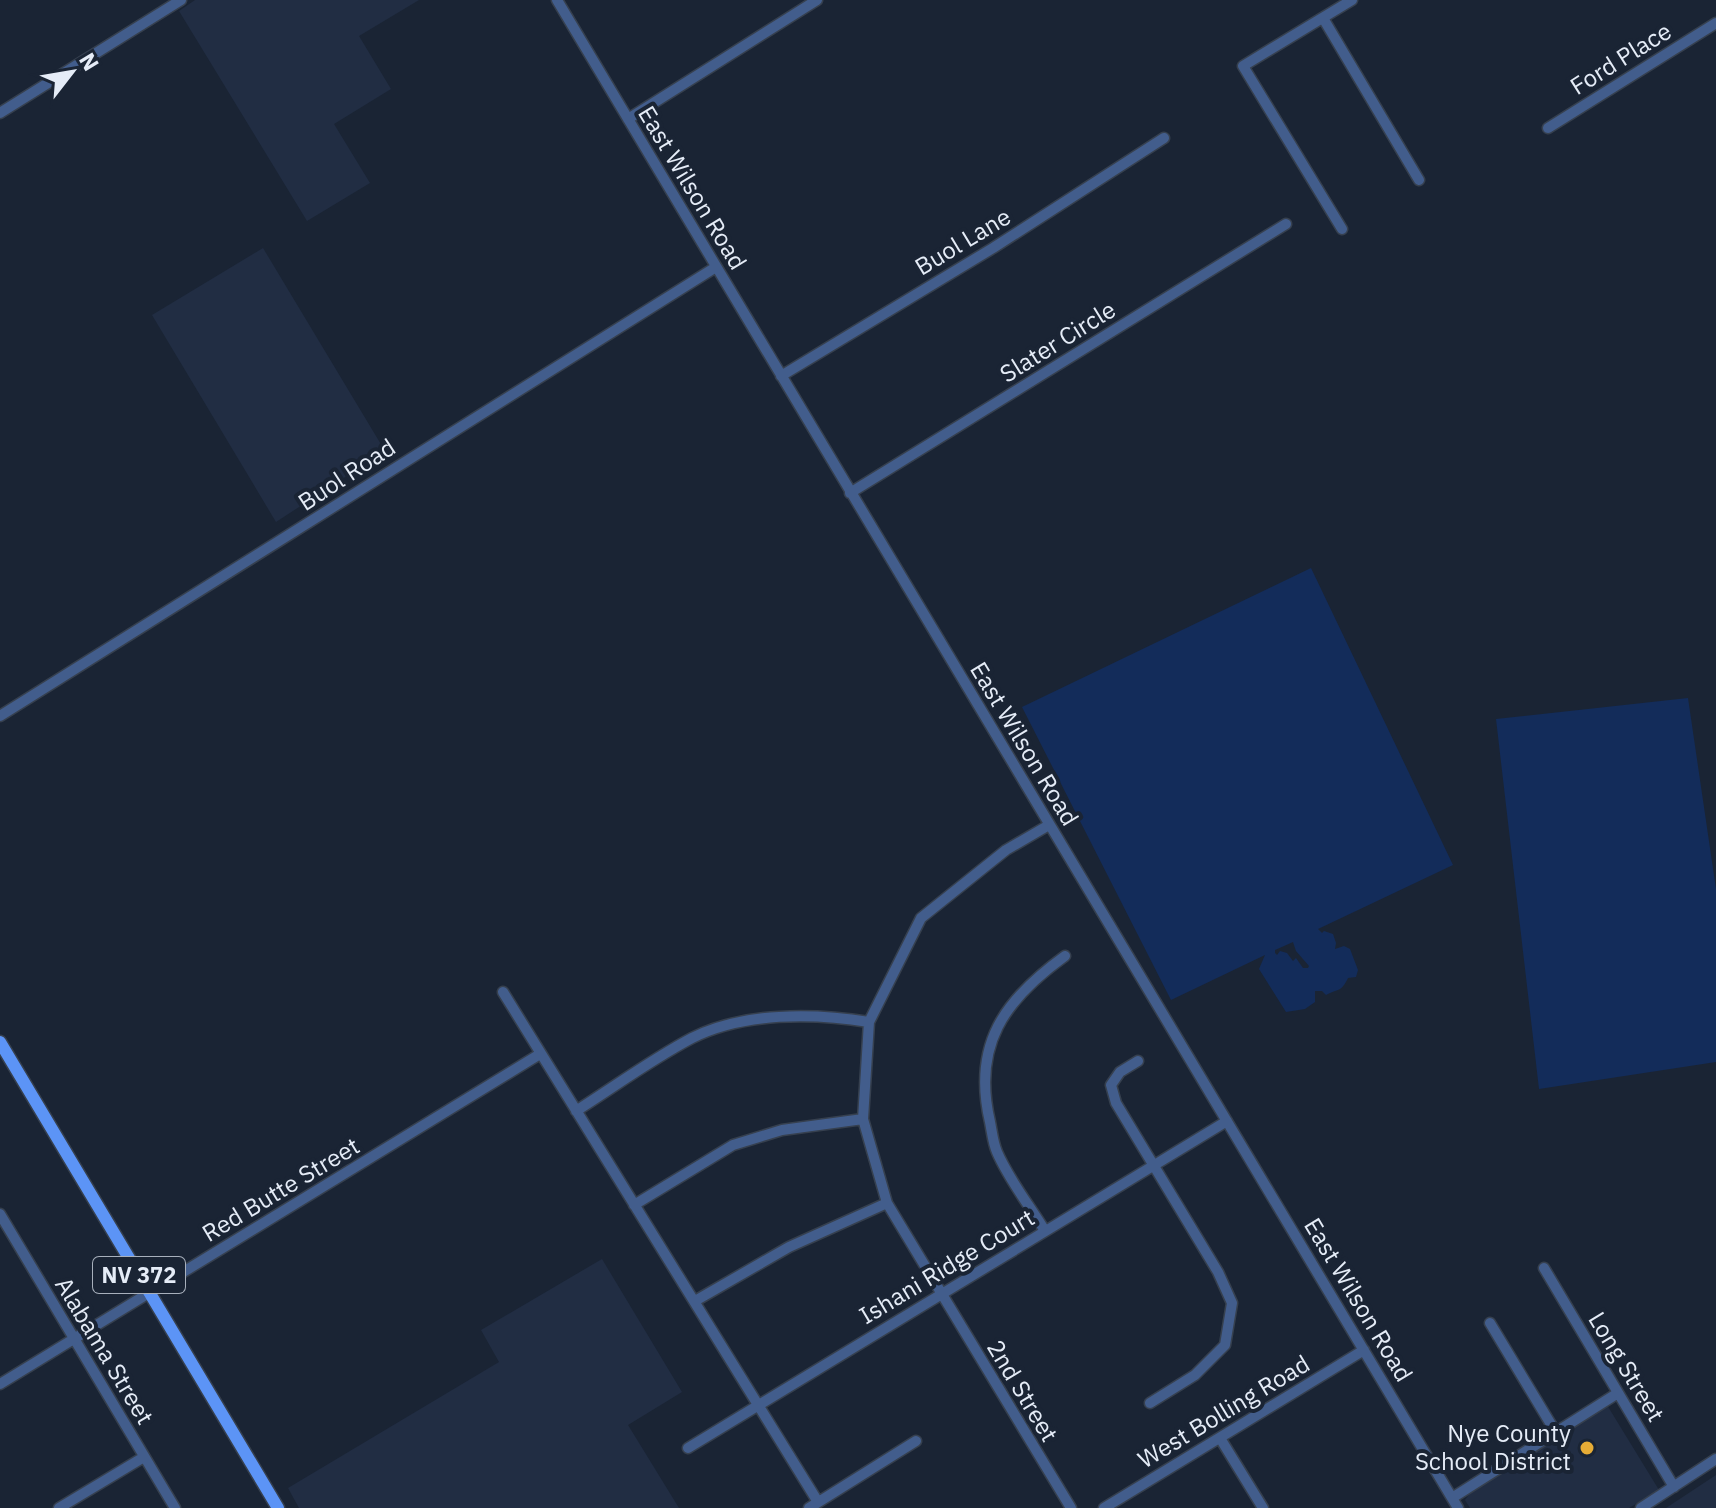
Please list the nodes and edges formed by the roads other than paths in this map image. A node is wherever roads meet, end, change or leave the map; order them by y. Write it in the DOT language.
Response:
graph roads {
  1 [pos="181,0"];
  2 [pos="557,0"];
  3 [pos="817,0"];
  4 [pos="1352,0"];
  5 [pos="1323,18"];
  6 [pos="1716,23"];
  7 [pos="0,113"];
  8 [pos="628,119"];
  9 [pos="1548,128"];
  10 [pos="1164,138"];
  11 [pos="1419,180"];
  12 [pos="1286,224"];
  13 [pos="1342,229"];
  14 [pos="716,267"];
  15 [pos="781,376"];
  16 [pos="850,493"];
  17 [pos="0,716"];
  18 [pos="1049,825"];
  19 [pos="1065,956"];
  20 [pos="503,992"];
  21 [pos="869,1022"];
  22 [pos="0,1042"];
  23 [pos="540,1054"];
  24 [pos="1138,1061"];
  25 [pos="576,1111"];
  26 [pos="863,1119"];
  27 [pos="1227,1121"];
  28 [pos="1152,1167"];
  29 [pos="887,1203"];
  30 [pos="634,1205"];
  31 [pos="1,1220"];
  32 [pos="1045,1231"];
  33 [pos="1544,1268"];
  34 [pos="150,1292"];
  35 [pos="940,1295"];
  36 [pos="695,1301"];
  37 [pos="1490,1323"];
  38 [pos="74,1340"];
  39 [pos="1364,1350"];
  40 [pos="0,1384"];
  41 [pos="1618,1393"];
  42 [pos="1150,1403"];
  43 [pos="759,1404"];
  44 [pos="1555,1431"];
  45 [pos="1220,1438"];
  46 [pos="916,1441"];
  47 [pos="688,1448"];
  48 [pos="144,1457"];
  49 [pos="1716,1459"];
  50 [pos="1674,1487"];
  51 [pos="1455,1503"];
  52 [pos="814,1505"];
  53 [pos="59,1508"];
  54 [pos="175,1508"];
  55 [pos="278,1508"];
  56 [pos="1071,1508"];
  57 [pos="1104,1508"];
  58 [pos="1263,1508"];
  59 [pos="1641,1508"];
  1 -- 7 [label="street"];
  2 -- 8 [label="street, East Wilson Road"];
  3 -- 8 [label="street"];
  4 -- 5 [label="street"];
  5 -- 11 [label="street"];
  5 -- 13 [label="street"];
  6 -- 9 [label="street, Ford Place"];
  8 -- 14 [label="street, East Wilson Road"];
  10 -- 15 [label="street, Buol Lane"];
  12 -- 16 [label="street, Slater Circle"];
  14 -- 15 [label="street, East Wilson Road"];
  14 -- 17 [label="street, Buol Road"];
  15 -- 16 [label="street, East Wilson Road"];
  16 -- 18 [label="street, East Wilson Road"];
  18 -- 21 [label="street"];
  18 -- 27 [label="street, East Wilson Road"];
  19 -- 32 [label="street"];
  20 -- 23 [label="street"];
  21 -- 25 [label="street"];
  21 -- 26 [label="street, 2nd Street"];
  22 -- 34 [label="main road, NV 372"];
  23 -- 25 [label="street"];
  23 -- 34 [label="street, Red Butte Street"];
  24 -- 28 [label="street"];
  25 -- 30 [label="street"];
  26 -- 29 [label="street, 2nd Street"];
  26 -- 30 [label="street"];
  27 -- 28 [label="street, Ishani Ridge Court"];
  27 -- 39 [label="street, East Wilson Road"];
  28 -- 32 [label="street, Ishani Ridge Court"];
  28 -- 42 [label="street"];
  29 -- 35 [label="street, 2nd Street"];
  29 -- 36 [label="street"];
  30 -- 36 [label="street"];
  31 -- 38 [label="street, Alabama Street"];
  32 -- 35 [label="street, Ishani Ridge Court"];
  33 -- 41 [label="street, Long Street"];
  34 -- 38 [label="street, Red Butte Street"];
  34 -- 55 [label="main road, NV 372"];
  35 -- 43 [label="street, Ishani Ridge Court"];
  35 -- 56 [label="street, 2nd Street"];
  36 -- 43 [label="street"];
  37 -- 44 [label="street"];
  38 -- 40 [label="street, Red Butte Street"];
  38 -- 48 [label="street, Alabama Street"];
  39 -- 45 [label="street, West Bolling Road"];
  39 -- 51 [label="street, East Wilson Road"];
  41 -- 44 [label="street"];
  41 -- 50 [label="street, Long Street"];
  43 -- 47 [label="street, Ishani Ridge Court"];
  43 -- 52 [label="street"];
  44 -- 51 [label="street"];
  45 -- 57 [label="street, West Bolling Road"];
  45 -- 58 [label="street"];
  46 -- 52 [label="street"];
  48 -- 53 [label="street"];
  48 -- 54 [label="street, Alabama Street"];
  49 -- 50 [label="street"];
  50 -- 59 [label="street"];
}
